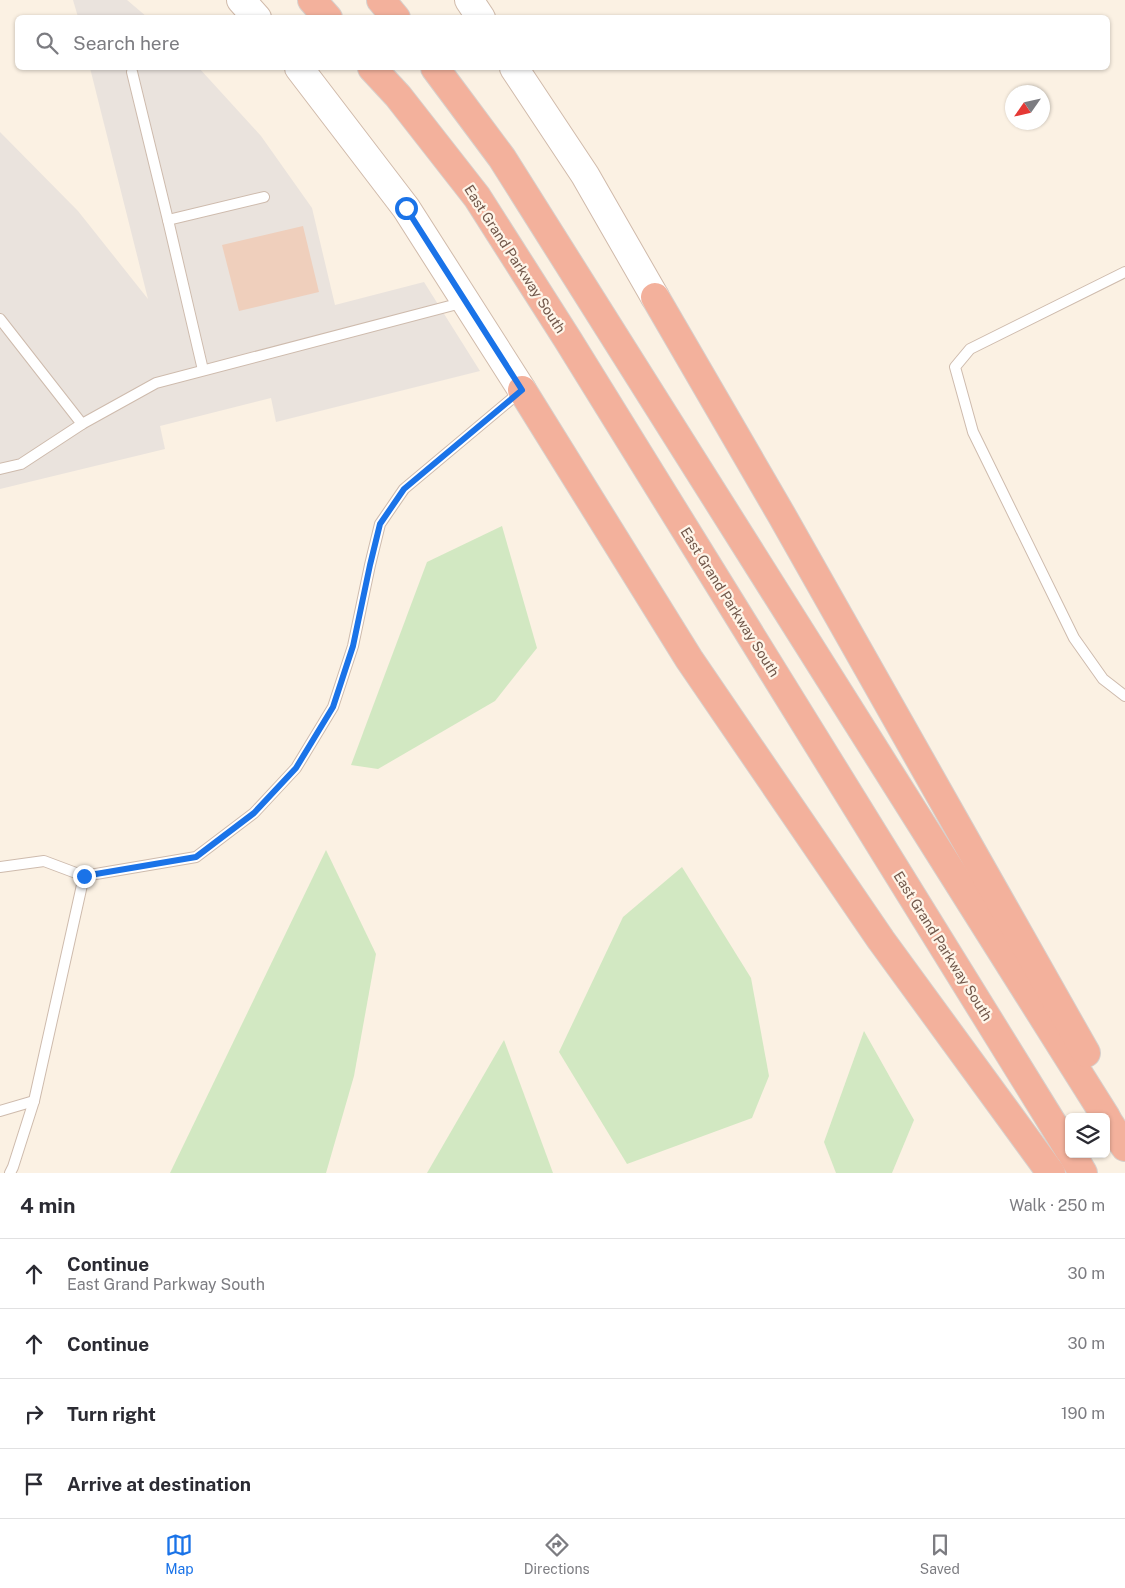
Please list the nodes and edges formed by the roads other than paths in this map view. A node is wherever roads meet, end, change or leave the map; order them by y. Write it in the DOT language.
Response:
graph roads {
  1 [pos="241,0"];
  2 [pos="312,0"];
  3 [pos="381,0"];
  4 [pos="469,0"];
  5 [pos="254,15"];
  6 [pos="325,15"];
  7 [pos="394,15"];
  8 [pos="479,15"];
  9 [pos="301,70"];
  10 [pos="374,70"];
  11 [pos="436,70"];
  12 [pos="515,70"];
  13 [pos="132,72"];
  14 [pos="264,197"];
  15 [pos="168,220"];
  16 [pos="1125,272"];
  17 [pos="655,297"];
  18 [pos="466,302"];
  19 [pos="0,319"];
  20 [pos="203,370"];
  21 [pos="522,390"];
  22 [pos="82,424"];
  23 [pos="0,469"];
  24 [pos="1125,696"];
  25 [pos="0,867"];
  26 [pos="84,876"];
  27 [pos="34,1101"];
  28 [pos="0,1111"];
  29 [pos="1103,1113"];
  30 [pos="1125,1122"];
  31 [pos="1110,1123"];
  32 [pos="1065,1144"];
  33 [pos="1125,1147"];
  34 [pos="1074,1158"];
  35 [pos="10,1173"];
  36 [pos="1051,1173"];
  37 [pos="1083,1173"];
  1 -- 5 [label="main road"];
  2 -- 6 [label="highway"];
  3 -- 7 [label="highway"];
  4 -- 8 [label="main road"];
  9 -- 18 [label="main road"];
  10 -- 32 [label="highway, East Grand Parkway South"];
  11 -- 29 [label="highway"];
  12 -- 17 [label="main road"];
  13 -- 15 [label="lane"];
  14 -- 15 [label="lane"];
  15 -- 20 [label="lane"];
  16 -- 24 [label="lane"];
  17 -- 30 [label="highway"];
  18 -- 20 [label="lane"];
  18 -- 21 [label="main road"];
  19 -- 22 [label="lane"];
  20 -- 22 [label="lane"];
  21 -- 26 [label="lane"];
  21 -- 36 [label="highway"];
  22 -- 23 [label="lane"];
  25 -- 26 [label="lane"];
  26 -- 27 [label="lane"];
  27 -- 28 [label="lane"];
  27 -- 35 [label="lane"];
  31 -- 33 [label="highway"];
  34 -- 37 [label="highway"];
}
